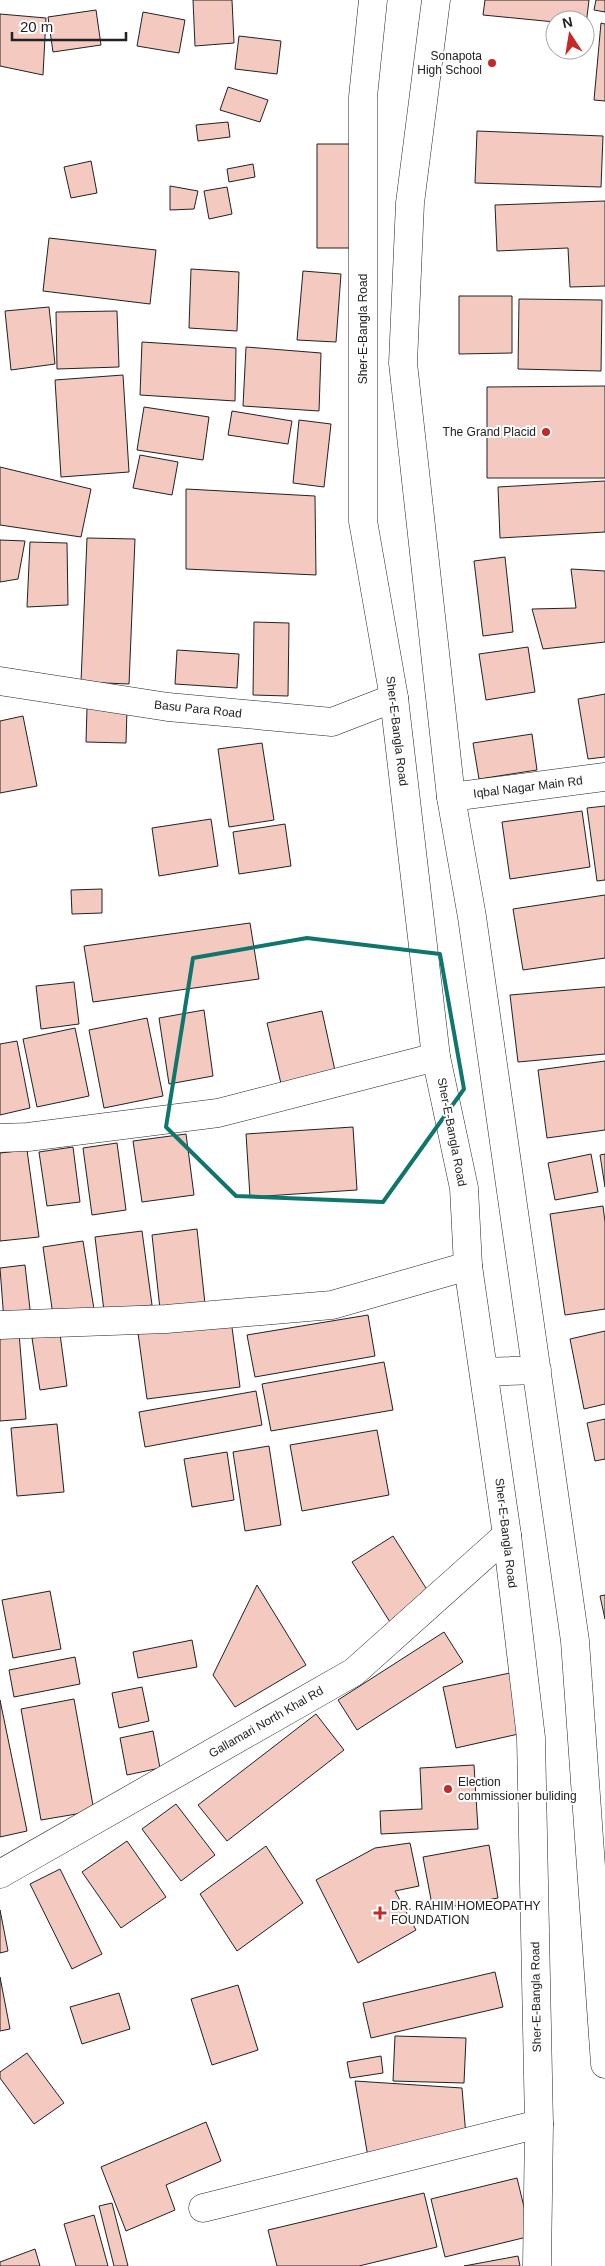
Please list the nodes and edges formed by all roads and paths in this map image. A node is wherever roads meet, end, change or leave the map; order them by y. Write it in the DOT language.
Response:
graph roads {
  1 [pos="373,0"];
  2 [pos="436,0"];
  3 [pos="0,681"];
  4 [pos="394,698"];
  5 [pos="605,777"];
  6 [pos="451,797"];
  7 [pos="436,1057"];
  8 [pos="0,1138"];
  9 [pos="468,1266"];
  10 [pos="0,1325"];
  11 [pos="537,1370"];
  12 [pos="484,1372"];
  13 [pos="507,1535"];
  14 [pos="0,1874"];
  15 [pos="605,2064"];
  16 [pos="539,2124"];
  17 [pos="203,2208"];
  18 [pos="537,2266"];
  1 -- 4 [label="main road, Sher-E-Bangla Road"];
  2 -- 6 [label="main road"];
  3 -- 4 [label="main road, Basu Para Road"];
  4 -- 7 [label="main road, Sher-E-Bangla Road"];
  5 -- 6 [label="main road, Iqbal Nagar Main Rd"];
  6 -- 11 [label="main road"];
  7 -- 8 [label="main road"];
  7 -- 9 [label="main road, Sher-E-Bangla Road"];
  9 -- 10 [label="main road"];
  9 -- 12 [label="main road, Sher-E-Bangla Road"];
  11 -- 12 [label="main road"];
  11 -- 15 [label="main road"];
  12 -- 13 [label="main road, Sher-E-Bangla Road"];
  13 -- 14 [label="main road, Gallamari North Khal Rd"];
  13 -- 16 [label="main road, Sher-E-Bangla Road"];
  16 -- 17 [label="main road"];
  16 -- 18 [label="main road, Sher-E-Bangla Road"];
}
